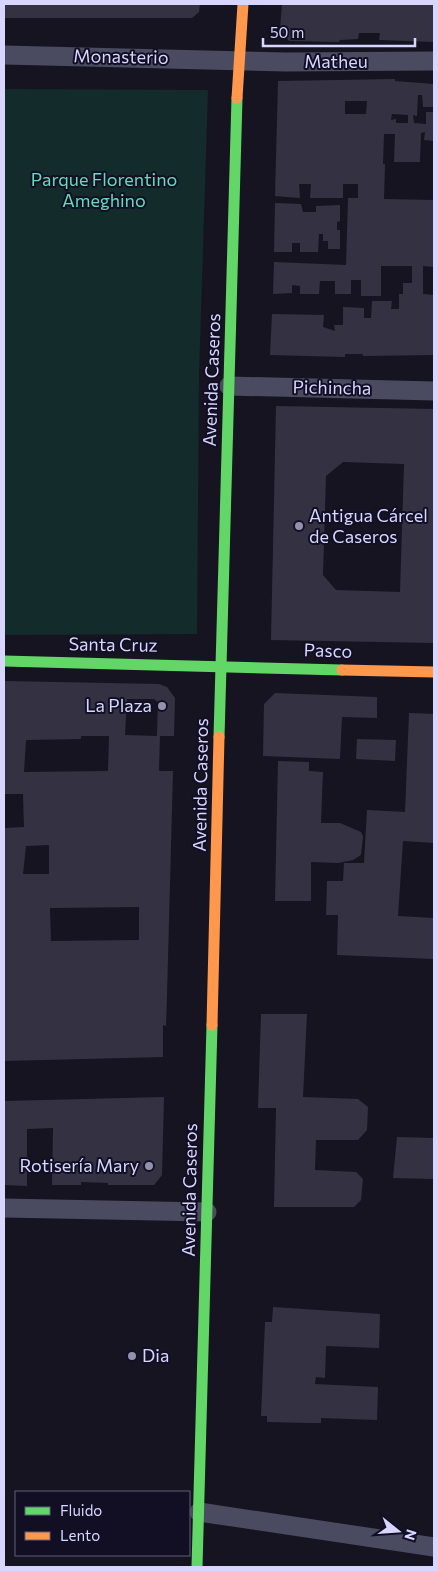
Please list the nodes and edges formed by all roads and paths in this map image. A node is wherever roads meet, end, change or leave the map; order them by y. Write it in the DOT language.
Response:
graph roads {
  1 [pos="243,4"];
  2 [pos="4,55"];
  3 [pos="238,59"];
  4 [pos="434,61"];
  5 [pos="229,386"];
  6 [pos="434,391"];
  7 [pos="4,661"];
  8 [pos="222,665"];
  9 [pos="434,672"];
  10 [pos="4,1208"];
  11 [pos="208,1212"];
  12 [pos="199,1512"];
  13 [pos="434,1548"];
  14 [pos="197,1567"];
  1 -- 3 [label="main road, Avenida Caseros"];
  2 -- 3 [label="street, Monasterio"];
  3 -- 4 [label="street, Matheu"];
  3 -- 5 [label="main road, Avenida Caseros"];
  5 -- 6 [label="street, Pichincha"];
  5 -- 8 [label="main road, Avenida Caseros"];
  7 -- 8 [label="main road, Santa Cruz"];
  8 -- 9 [label="main road, Pasco"];
  8 -- 11 [label="main road, Avenida Caseros"];
  10 -- 11 [label="street"];
  11 -- 12 [label="main road, Avenida Caseros"];
  12 -- 13 [label="street"];
  12 -- 14 [label="main road, Avenida Caseros"];
}
